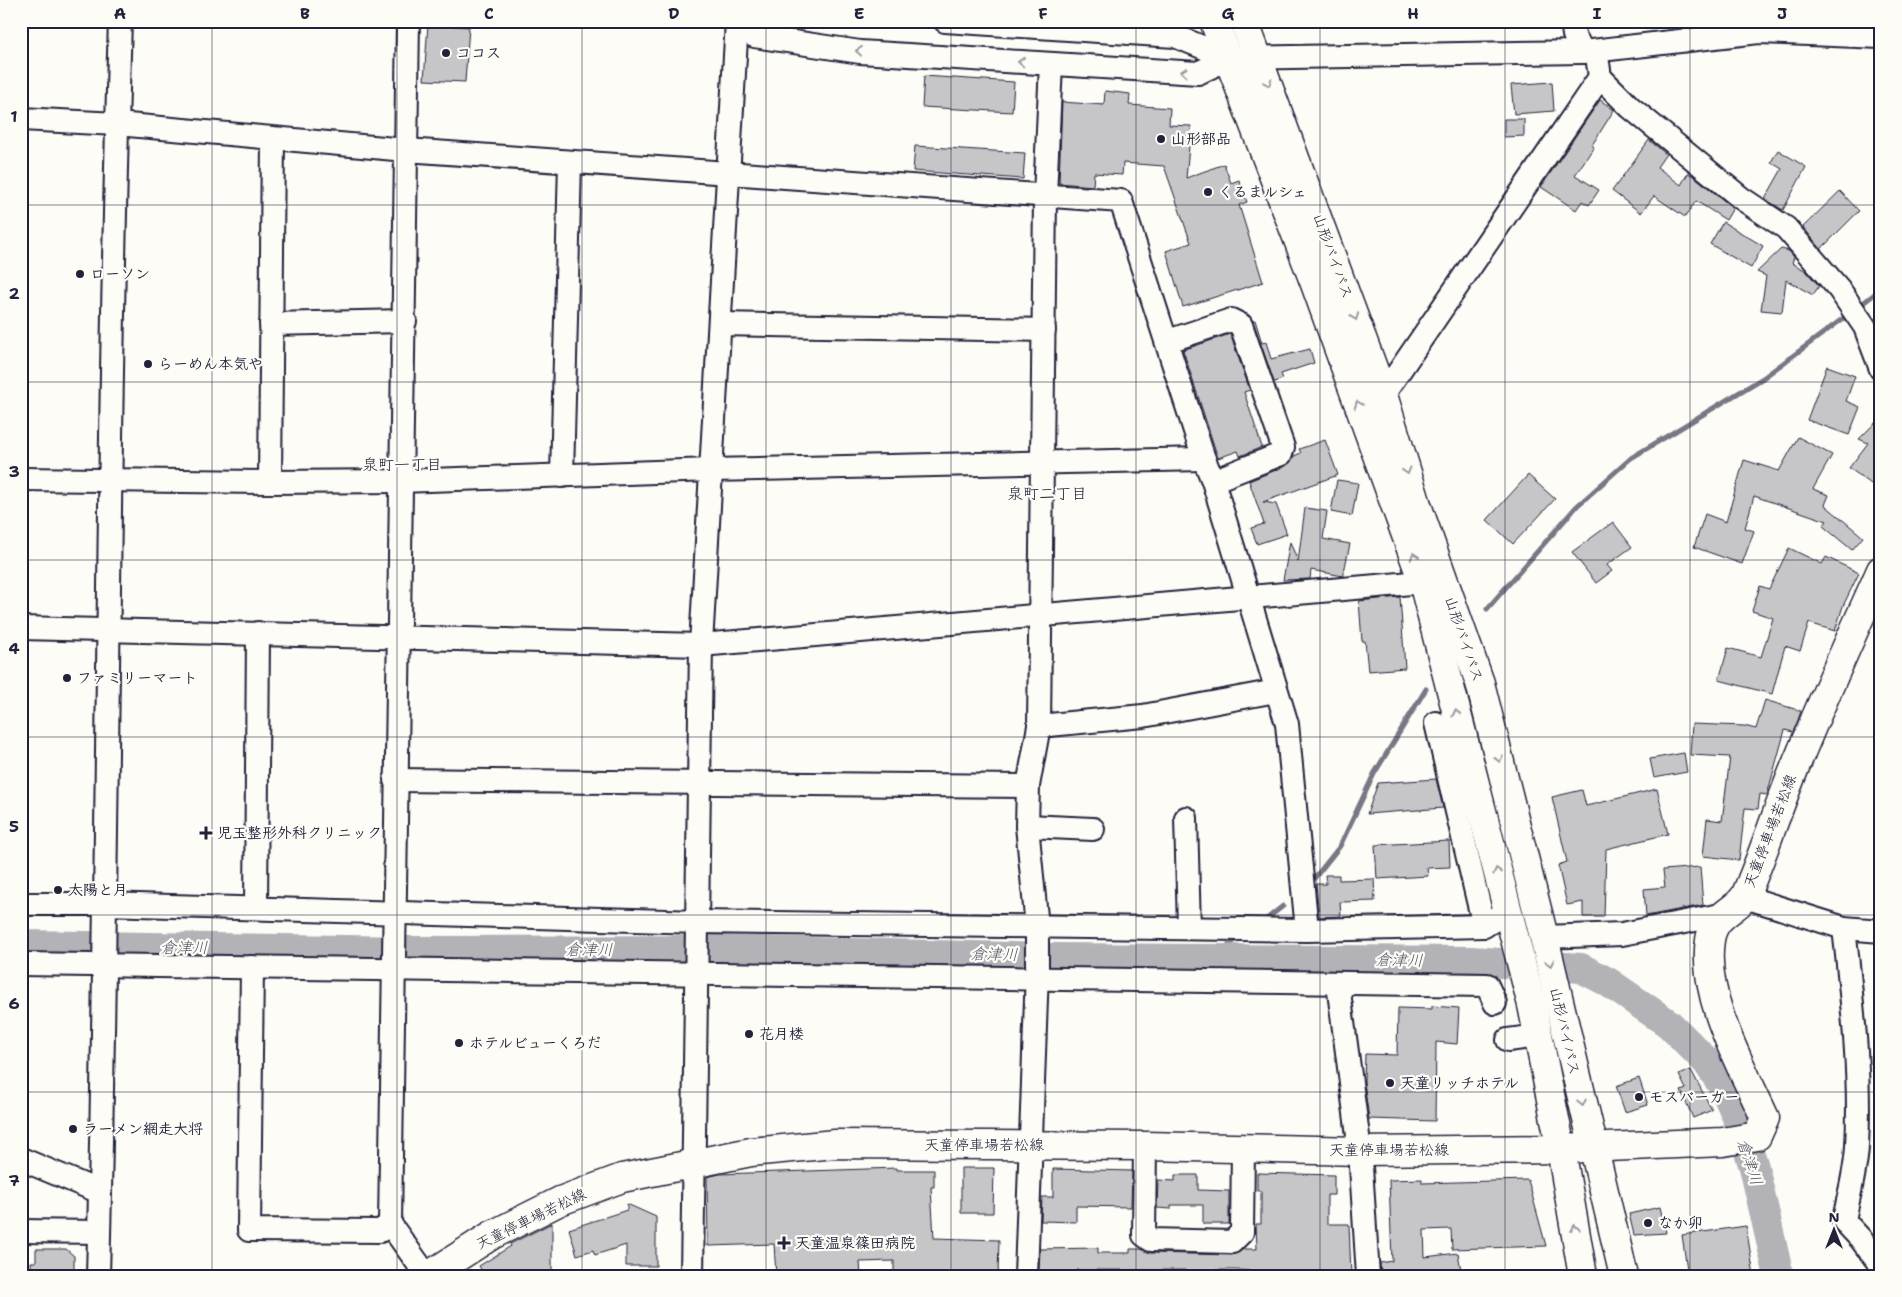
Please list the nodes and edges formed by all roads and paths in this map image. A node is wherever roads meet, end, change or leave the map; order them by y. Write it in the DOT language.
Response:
graph roads {
  1 [pos="120,21"];
  2 [pos="408,21"];
  3 [pos="731,21"];
  4 [pos="738,21"];
  5 [pos="945,21"];
  6 [pos="1214,21"];
  7 [pos="1244,21"];
  8 [pos="1572,21"];
  9 [pos="1039,24"];
  10 [pos="1787,27"];
  11 [pos="1881,37"];
  12 [pos="1590,52"];
  13 [pos="1258,57"];
  14 [pos="1229,58"];
  15 [pos="1051,64"];
  16 [pos="1600,77"];
  17 [pos="21,119"];
  18 [pos="117,124"];
  19 [pos="273,139"];
  20 [pos="406,150"];
  21 [pos="570,162"];
  22 [pos="728,172"];
  23 [pos="1045,196"];
  24 [pos="405,322"];
  25 [pos="271,324"];
  26 [pos="720,324"];
  27 [pos="1044,330"];
  28 [pos="1168,342"];
  29 [pos="1881,369"];
  30 [pos="1383,395"];
  31 [pos="1204,459"];
  32 [pos="1041,464"];
  33 [pos="711,470"];
  34 [pos="562,476"];
  35 [pos="21,479"];
  36 [pos="112,479"];
  37 [pos="400,481"];
  38 [pos="1213,481"];
  39 [pos="270,482"];
  40 [pos="1881,570"];
  41 [pos="1423,582"];
  42 [pos="1248,599"];
  43 [pos="1039,616"];
  44 [pos="21,628"];
  45 [pos="107,630"];
  46 [pos="258,634"];
  47 [pos="399,637"];
  48 [pos="701,645"];
  49 [pos="1276,691"];
  50 [pos="1436,723"];
  51 [pos="1039,726"];
  52 [pos="395,780"];
  53 [pos="697,782"];
  54 [pos="1028,786"];
  55 [pos="1186,818"];
  56 [pos="1027,826"];
  57 [pos="1093,829"];
  58 [pos="1745,897"];
  59 [pos="21,904"];
  60 [pos="105,908"];
  61 [pos="256,908"];
  62 [pos="1721,916"];
  63 [pos="394,917"];
  64 [pos="699,922"];
  65 [pos="1511,923"];
  66 [pos="1484,926"];
  67 [pos="1189,928"];
  68 [pos="1844,928"];
  69 [pos="1542,929"];
  70 [pos="1307,930"];
  71 [pos="1881,931"];
  72 [pos="1037,932"];
  73 [pos="104,962"];
  74 [pos="21,964"];
  75 [pos="394,964"];
  76 [pos="252,967"];
  77 [pos="696,973"];
  78 [pos="1037,975"];
  79 [pos="1338,984"];
  80 [pos="1495,1003"];
  81 [pos="1538,1036"];
  82 [pos="1508,1040"];
  83 [pos="1032,1145"];
  84 [pos="1145,1146"];
  85 [pos="1592,1147"];
  86 [pos="1243,1148"];
  87 [pos="1561,1150"];
  88 [pos="1360,1151"];
  89 [pos="21,1159"];
  90 [pos="695,1162"];
  91 [pos="100,1192"];
  92 [pos="390,1224"];
  93 [pos="21,1231"];
  94 [pos="99,1232"];
  95 [pos="1881,1266"];
  96 [pos="98,1276"];
  97 [pos="428,1276"];
  98 [pos="692,1276"];
  99 [pos="1026,1276"];
  100 [pos="1368,1276"];
  101 [pos="1583,1276"];
  102 [pos="1624,1276"];
  1 -- 18 [label="street"];
  2 -- 20 [label="street"];
  3 -- 4 [label="street"];
  15 -- 4 [label="street, one-way"];
  4 -- 22 [label="street"];
  5 -- 9 [label="street"];
  6 -- 14 [label="main road, 山形バイパス"];
  7 -- 13 [label="main road, 山形バイパス"];
  8 -- 12 [label="street"];
  9 -- 14 [label="street"];
  10 -- 11 [label="street"];
  10 -- 12 [label="street"];
  12 -- 13 [label="street"];
  12 -- 16 [label="street"];
  13 -- 14 [label="street"];
  13 -- 30 [label="main road, 山形バイパス, one-way"];
  14 -- 15 [label="street, one-way"];
  41 -- 14 [label="main road, 山形バイパス, one-way"];
  15 -- 23 [label="street"];
  16 -- 29 [label="street"];
  16 -- 30 [label="street"];
  17 -- 18 [label="street"];
  18 -- 19 [label="street"];
  18 -- 36 [label="street"];
  19 -- 20 [label="street"];
  19 -- 25 [label="street"];
  20 -- 21 [label="street"];
  20 -- 24 [label="street"];
  21 -- 22 [label="street"];
  21 -- 34 [label="street"];
  22 -- 23 [label="street"];
  22 -- 26 [label="street"];
  23 -- 27 [label="street"];
  23 -- 28 [label="street"];
  24 -- 25 [label="street"];
  24 -- 37 [label="street"];
  25 -- 39 [label="street"];
  26 -- 27 [label="street"];
  26 -- 33 [label="street"];
  27 -- 32 [label="street"];
  28 -- 31 [label="street"];
  28 -- 38 [label="street"];
  30 -- 69 [label="main road, 山形バイパス, one-way"];
  31 -- 32 [label="street"];
  31 -- 38 [label="street"];
  32 -- 33 [label="street"];
  32 -- 43 [label="street"];
  33 -- 34 [label="street"];
  33 -- 48 [label="street"];
  34 -- 37 [label="street"];
  35 -- 36 [label="street"];
  36 -- 39 [label="street"];
  36 -- 45 [label="street"];
  37 -- 39 [label="street"];
  37 -- 47 [label="street"];
  38 -- 42 [label="street"];
  40 -- 58 [label="main road, 天童停車場若松線"];
  41 -- 42 [label="street"];
  65 -- 41 [label="main road, 山形バイパス, one-way"];
  42 -- 43 [label="street"];
  42 -- 49 [label="street"];
  43 -- 48 [label="street"];
  43 -- 51 [label="street"];
  44 -- 45 [label="street"];
  45 -- 46 [label="street"];
  45 -- 60 [label="street"];
  46 -- 47 [label="street"];
  46 -- 61 [label="street"];
  47 -- 48 [label="street"];
  47 -- 52 [label="street"];
  48 -- 53 [label="street"];
  49 -- 51 [label="street"];
  49 -- 70 [label="street"];
  50 -- 66 [label="street"];
  51 -- 54 [label="street"];
  52 -- 53 [label="street"];
  52 -- 63 [label="street"];
  53 -- 54 [label="street"];
  53 -- 64 [label="street"];
  54 -- 56 [label="street"];
  55 -- 67 [label="street"];
  56 -- 57 [label="street"];
  56 -- 72 [label="street"];
  58 -- 62 [label="main road, 天童停車場若松線"];
  58 -- 68 [label="street"];
  59 -- 60 [label="street"];
  60 -- 61 [label="street"];
  60 -- 73 [label="street"];
  61 -- 63 [label="street"];
  62 -- 69 [label="street"];
  62 -- 85 [label="main road, 天童停車場若松線"];
  63 -- 64 [label="street"];
  63 -- 75 [label="street"];
  64 -- 72 [label="street"];
  64 -- 77 [label="street"];
  65 -- 66 [label="street"];
  65 -- 81 [label="main road, 山形バイパス"];
  66 -- 70 [label="street"];
  67 -- 70 [label="street"];
  67 -- 72 [label="street"];
  68 -- 71 [label="street"];
  68 -- 95 [label="street"];
  69 -- 85 [label="main road, 山形バイパス, one-way"];
  72 -- 78 [label="street"];
  73 -- 74 [label="street"];
  73 -- 76 [label="street"];
  73 -- 91 [label="street"];
  75 -- 76 [label="street"];
  75 -- 77 [label="street"];
  75 -- 92 [label="street"];
  76 -- 92 [label="street"];
  77 -- 78 [label="street"];
  77 -- 90 [label="street"];
  78 -- 79 [label="street"];
  78 -- 83 [label="street"];
  79 -- 80 [label="street"];
  79 -- 88 [label="street"];
  81 -- 82 [label="street"];
  81 -- 87 [label="main road, 山形バイパス"];
  83 -- 84 [label="main road, 天童停車場若松線"];
  83 -- 90 [label="main road, 天童停車場若松線"];
  83 -- 99 [label="street"];
  84 -- 86 [label="main road, 天童停車場若松線"];
  84 -- 86 [label="street"];
  85 -- 87 [label="main road, 天童停車場若松線"];
  85 -- 102 [label="main road, 山形バイパス"];
  86 -- 88 [label="main road, 天童停車場若松線"];
  87 -- 88 [label="main road, 天童停車場若松線"];
  101 -- 87 [label="main road, 山形バイパス, one-way"];
  88 -- 100 [label="street"];
  89 -- 91 [label="street"];
  90 -- 97 [label="main road, 天童停車場若松線"];
  90 -- 98 [label="street"];
  91 -- 94 [label="street"];
  92 -- 97 [label="street"];
  93 -- 94 [label="street"];
  94 -- 96 [label="street"];
}
